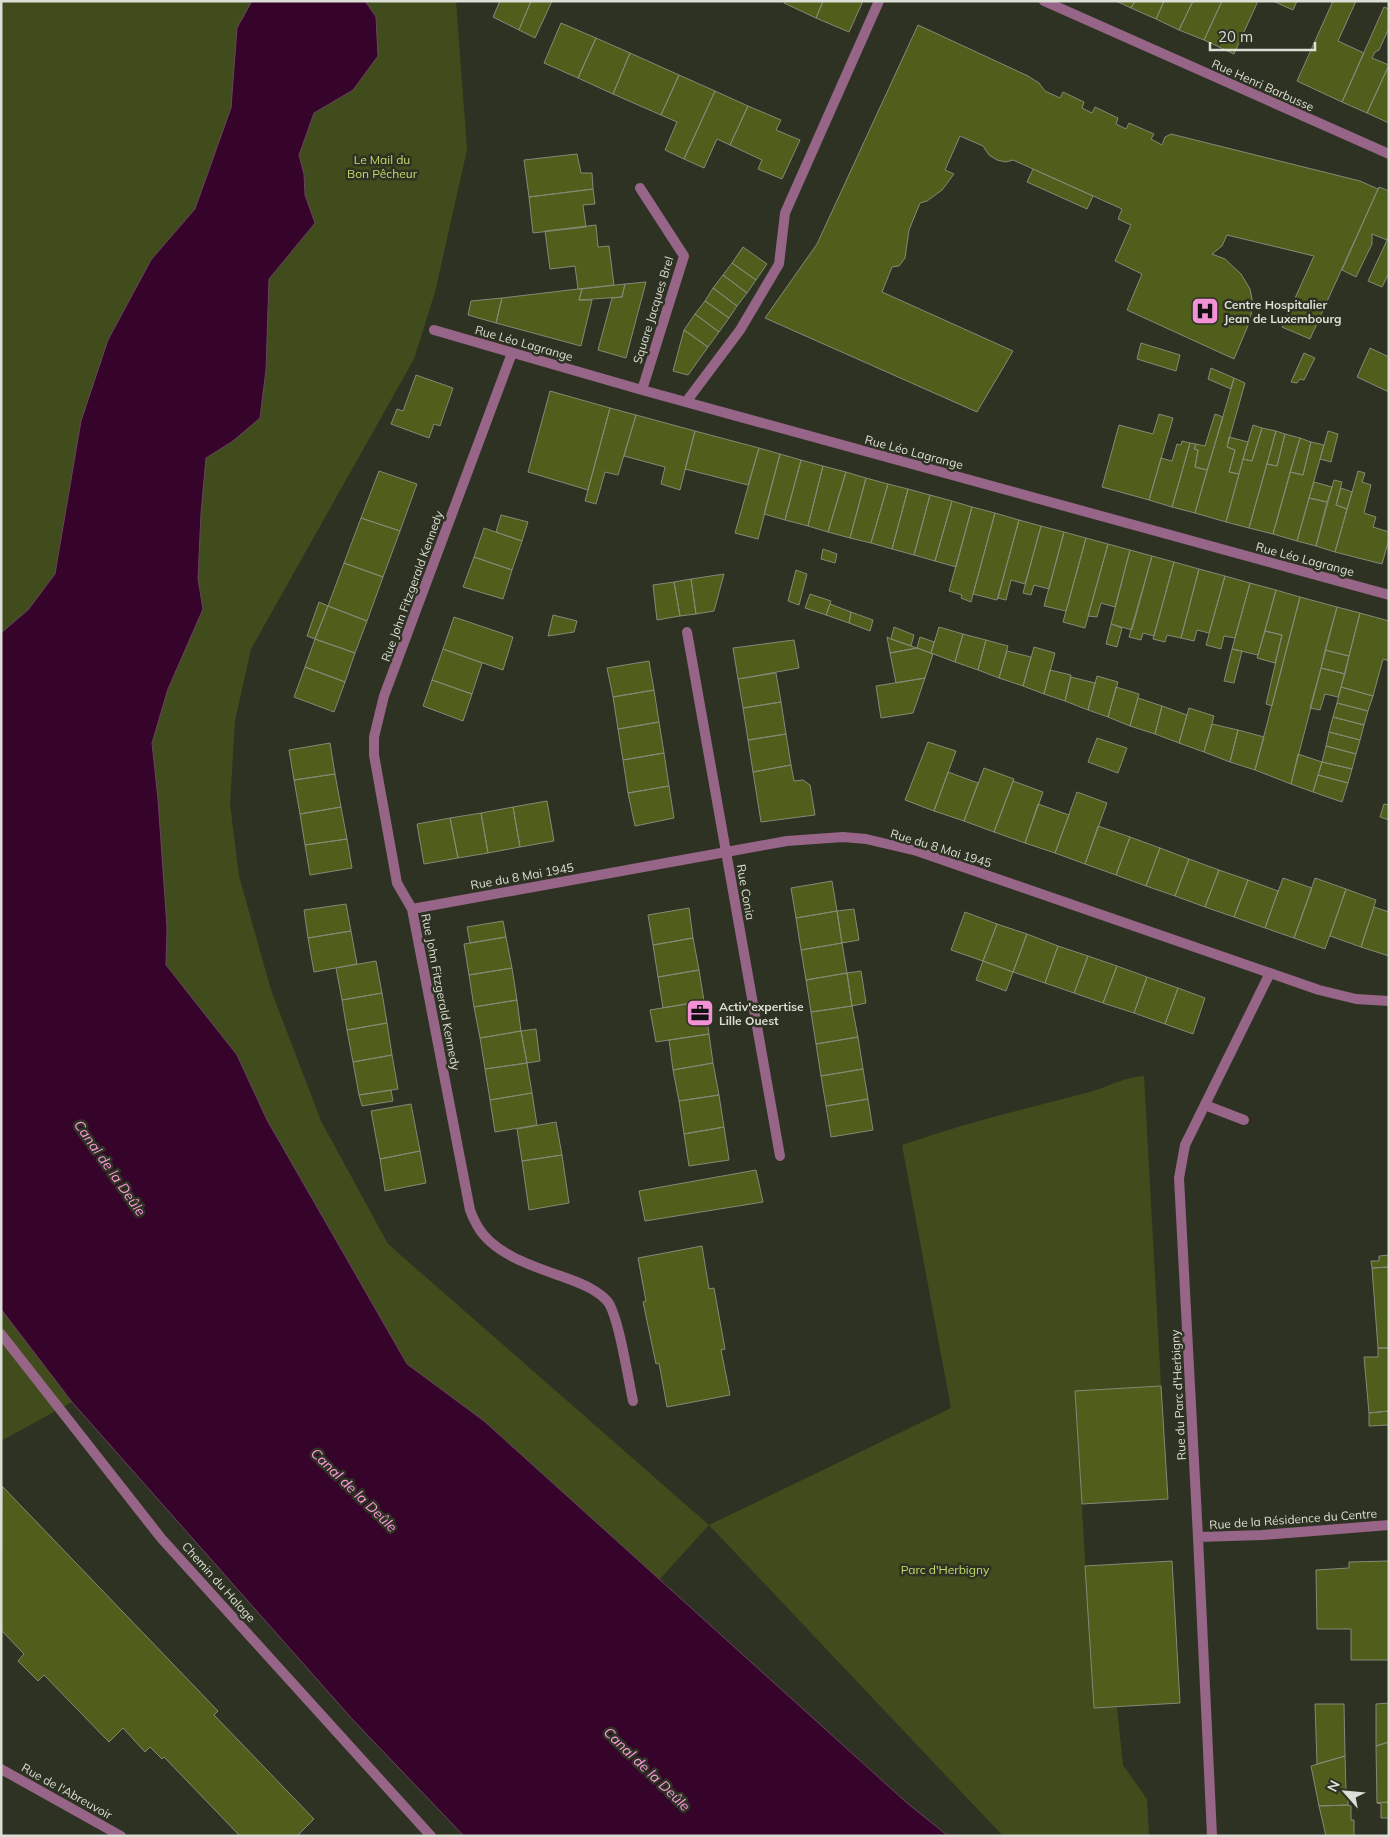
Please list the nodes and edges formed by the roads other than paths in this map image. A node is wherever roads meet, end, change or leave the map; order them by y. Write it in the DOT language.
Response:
graph roads {
  1 [pos="879,1"];
  2 [pos="1044,1"];
  3 [pos="1389,154"];
  4 [pos="640,188"];
  5 [pos="434,330"];
  6 [pos="512,353"];
  7 [pos="642,390"];
  8 [pos="686,402"];
  9 [pos="1389,595"];
  10 [pos="687,632"];
  11 [pos="726,851"];
  12 [pos="412,909"];
  13 [pos="1270,973"];
  14 [pos="1389,1001"];
  15 [pos="1205,1104"];
  16 [pos="1244,1120"];
  17 [pos="780,1156"];
  18 [pos="1,1334"];
  19 [pos="633,1401"];
  20 [pos="1389,1525"];
  21 [pos="1198,1537"];
  22 [pos="1,1769"];
  23 [pos="122,1836"];
  24 [pos="431,1836"];
  25 [pos="1212,1836"];
  1 -- 8 [label="street"];
  2 -- 3 [label="street, Rue Henri Barbusse"];
  4 -- 7 [label="street, Square Jacques Brel"];
  5 -- 6 [label="street, Rue Léo Lagrange"];
  6 -- 7 [label="street, Rue Léo Lagrange"];
  6 -- 12 [label="street, Rue John Fitzgerald Kennedy"];
  7 -- 8 [label="street, Rue Léo Lagrange"];
  8 -- 9 [label="street, Rue Léo Lagrange"];
  10 -- 11 [label="street, Rue Conia"];
  11 -- 12 [label="street, Rue du 8 Mai 1945"];
  11 -- 13 [label="street, Rue du 8 Mai 1945"];
  11 -- 17 [label="street, Rue Conia"];
  12 -- 19 [label="street, Rue John Fitzgerald Kennedy"];
  13 -- 14 [label="street, Rue du 8 Mai 1945"];
  13 -- 15 [label="street, Rue du Parc d'Herbigny"];
  15 -- 16 [label="street"];
  15 -- 21 [label="street, Rue du Parc d'Herbigny"];
  18 -- 24 [label="street, Chemin du Halage"];
  20 -- 21 [label="street, Rue de la Résidence du Centre"];
  21 -- 25 [label="street, Rue du Parc d'Herbigny"];
  22 -- 23 [label="street, Rue de l'Abreuvoir"];
}
